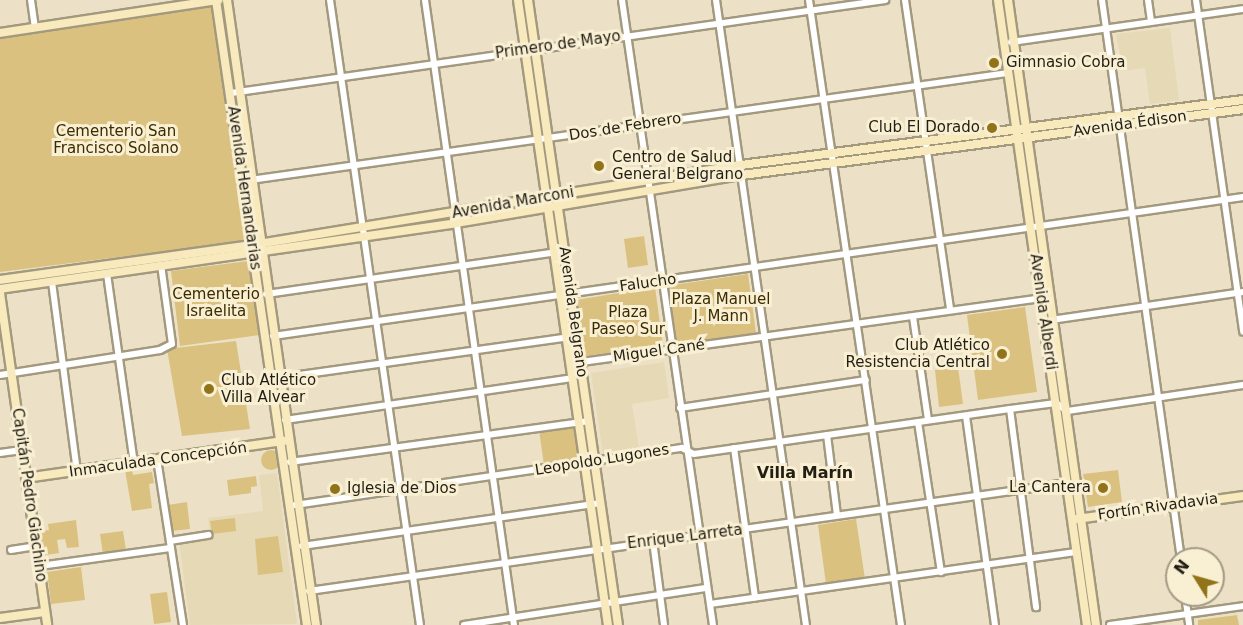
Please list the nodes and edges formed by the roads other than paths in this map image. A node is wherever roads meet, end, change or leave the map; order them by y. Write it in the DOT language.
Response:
graph roads {
  1 [pos="31,0"];
  2 [pos="216,0"];
  3 [pos="225,0"];
  4 [pos="330,0"];
  5 [pos="425,0"];
  6 [pos="518,0"];
  7 [pos="528,0"];
  8 [pos="622,0"];
  9 [pos="716,0"];
  10 [pos="809,0"];
  11 [pos="885,0"];
  12 [pos="905,0"];
  13 [pos="998,0"];
  14 [pos="1008,0"];
  15 [pos="1102,0"];
  16 [pos="1148,0"];
  17 [pos="1196,0"];
  18 [pos="1243,9"];
  19 [pos="810,11"];
  20 [pos="1198,15"];
  21 [pos="1151,21"];
  22 [pos="719,23"];
  23 [pos="1106,27"];
  24 [pos="35,28"];
  25 [pos="0,33"];
  26 [pos="627,36"];
  27 [pos="1009,42"];
  28 [pos="530,50"];
  29 [pos="434,63"];
  30 [pos="1008,73"];
  31 [pos="340,77"];
  32 [pos="918,86"];
  33 [pos="235,92"];
  34 [pos="823,100"];
  35 [pos="1243,100"];
  36 [pos="1211,108"];
  37 [pos="1243,109"];
  38 [pos="733,112"];
  39 [pos="1118,120"];
  40 [pos="639,124"];
  41 [pos="1027,130"];
  42 [pos="1021,135"];
  43 [pos="544,139"];
  44 [pos="925,139"];
  45 [pos="927,150"];
  46 [pos="446,152"];
  47 [pos="831,153"];
  48 [pos="832,163"];
  49 [pos="354,165"];
  50 [pos="741,165"];
  51 [pos="742,175"];
  52 [pos="253,179"];
  53 [pos="647,179"];
  54 [pos="243,181"];
  55 [pos="649,189"];
  56 [pos="557,196"];
  57 [pos="1243,197"];
  58 [pos="547,198"];
  59 [pos="1222,199"];
  60 [pos="558,206"];
  61 [pos="548,207"];
  62 [pos="455,213"];
  63 [pos="1131,213"];
  64 [pos="456,223"];
  65 [pos="1040,226"];
  66 [pos="363,227"];
  67 [pos="1030,228"];
  68 [pos="364,237"];
  69 [pos="940,240"];
  70 [pos="262,242"];
  71 [pos="256,250"];
  72 [pos="565,250"];
  73 [pos="555,252"];
  74 [pos="846,253"];
  75 [pos="161,265"];
  76 [pos="463,266"];
  77 [pos="754,267"];
  78 [pos="107,274"];
  79 [pos="370,279"];
  80 [pos="0,280"];
  81 [pos="662,280"];
  82 [pos="52,282"];
  83 [pos="0,291"];
  84 [pos="1240,292"];
  85 [pos="269,294"];
  86 [pos="259,295"];
  87 [pos="566,295"];
  88 [pos="1050,297"];
  89 [pos="1040,298"];
  90 [pos="1144,306"];
  91 [pos="469,308"];
  92 [pos="950,310"];
  93 [pos="913,317"];
  94 [pos="1048,320"];
  95 [pos="376,321"];
  96 [pos="857,324"];
  97 [pos="1243,333"];
  98 [pos="265,336"];
  99 [pos="275,336"];
  100 [pos="576,336"];
  101 [pos="566,337"];
  102 [pos="763,338"];
  103 [pos="672,349"];
  104 [pos="475,350"];
  105 [pos="119,357"];
  106 [pos="581,362"];
  107 [pos="382,363"];
  108 [pos="64,365"];
  109 [pos="11,373"];
  110 [pos="0,375"];
  111 [pos="281,378"];
  112 [pos="572,378"];
  113 [pos="271,379"];
  114 [pos="866,380"];
  115 [pos="1243,385"];
  116 [pos="482,392"];
  117 [pos="772,393"];
  118 [pos="1159,396"];
  119 [pos="1056,403"];
  120 [pos="388,407"];
  121 [pos="680,408"];
  122 [pos="1010,409"];
  123 [pos="1066,411"];
  124 [pos="966,416"];
  125 [pos="287,420"];
  126 [pos="928,420"];
  127 [pos="277,421"];
  128 [pos="589,421"];
  129 [pos="918,422"];
  130 [pos="579,423"];
  131 [pos="872,429"];
  132 [pos="487,435"];
  133 [pos="827,435"];
  134 [pos="290,441"];
  135 [pos="280,442"];
  136 [pos="780,442"];
  137 [pos="394,447"];
  138 [pos="734,448"];
  139 [pos="687,449"];
  140 [pos="22,450"];
  141 [pos="0,453"];
  142 [pos="157,459"];
  143 [pos="293,461"];
  144 [pos="595,461"];
  145 [pos="134,463"];
  146 [pos="283,463"];
  147 [pos="584,463"];
  148 [pos="77,472"];
  149 [pos="494,477"];
  150 [pos="26,478"];
  151 [pos="1067,483"];
  152 [pos="401,489"];
  153 [pos="1023,489"];
  154 [pos="1243,496"];
  155 [pos="976,497"];
  156 [pos="930,502"];
  157 [pos="601,503"];
  158 [pos="299,504"];
  159 [pos="1173,504"];
  160 [pos="289,505"];
  161 [pos="591,505"];
  162 [pos="884,508"];
  163 [pos="837,515"];
  164 [pos="1078,519"];
  165 [pos="499,520"];
  166 [pos="791,522"];
  167 [pos="746,529"];
  168 [pos="405,532"];
  169 [pos="700,534"];
  170 [pos="209,535"];
  171 [pos="653,541"];
  172 [pos="170,544"];
  173 [pos="36,546"];
  174 [pos="300,546"];
  175 [pos="602,547"];
  176 [pos="1178,547"];
  177 [pos="11,550"];
  178 [pos="1077,552"];
  179 [pos="1032,557"];
  180 [pos="505,563"];
  181 [pos="986,565"];
  182 [pos="39,566"];
  183 [pos="941,572"];
  184 [pos="412,576"];
  185 [pos="894,580"];
  186 [pos="707,588"];
  187 [pos="307,591"];
  188 [pos="801,592"];
  189 [pos="660,595"];
  190 [pos="755,598"];
  191 [pos="610,603"];
  192 [pos="710,604"];
  193 [pos="1243,606"];
  194 [pos="1036,607"];
  195 [pos="1187,607"];
  196 [pos="45,612"];
  197 [pos="1188,613"];
  198 [pos="0,618"];
  199 [pos="513,622"];
  200 [pos="47,625"];
  201 [pos="183,625"];
  202 [pos="307,625"];
  203 [pos="316,625"];
  204 [pos="420,625"];
  205 [pos="464,625"];
  206 [pos="609,625"];
  207 [pos="618,625"];
  208 [pos="664,625"];
  209 [pos="713,625"];
  210 [pos="806,625"];
  211 [pos="901,625"];
  212 [pos="995,625"];
  213 [pos="1087,625"];
  214 [pos="1096,625"];
  215 [pos="1110,625"];
  216 [pos="1190,625"];
  1 -- 24 [label="street"];
  2 -- 3 [label="main road"];
  2 -- 24 [label="main road"];
  2 -- 33 [label="main road, Avenida Hernandarias"];
  3 -- 33 [label="main road, Avenida Hernandarias"];
  4 -- 31 [label="street"];
  5 -- 29 [label="street"];
  6 -- 28 [label="main road, Avenida Belgrano"];
  7 -- 28 [label="main road, Avenida Belgrano"];
  8 -- 26 [label="street"];
  9 -- 22 [label="street"];
  10 -- 19 [label="street"];
  11 -- 19 [label="street, Primero de Mayo"];
  12 -- 32 [label="street"];
  13 -- 27 [label="main road, Avenida Alberdi"];
  14 -- 27 [label="main road, Avenida Alberdi"];
  15 -- 23 [label="street"];
  16 -- 21 [label="street"];
  17 -- 20 [label="street"];
  18 -- 20 [label="street"];
  19 -- 22 [label="street, Primero de Mayo"];
  19 -- 34 [label="street"];
  20 -- 21 [label="street"];
  20 -- 36 [label="street"];
  21 -- 23 [label="street"];
  22 -- 26 [label="street, Primero de Mayo"];
  22 -- 38 [label="street"];
  23 -- 27 [label="street"];
  23 -- 39 [label="street"];
  24 -- 25 [label="main road"];
  26 -- 28 [label="street, Primero de Mayo"];
  26 -- 40 [label="street"];
  27 -- 30 [label="main road, Avenida Alberdi"];
  27 -- 41 [label="main road, Avenida Alberdi"];
  28 -- 29 [label="street, Primero de Mayo"];
  28 -- 43 [label="main road, Avenida Belgrano"];
  29 -- 31 [label="street, Primero de Mayo"];
  29 -- 46 [label="street"];
  30 -- 32 [label="street, Dos de Febrero"];
  30 -- 42 [label="main road, Avenida Alberdi"];
  31 -- 33 [label="street, Primero de Mayo"];
  31 -- 49 [label="street"];
  32 -- 34 [label="street, Dos de Febrero"];
  32 -- 44 [label="street"];
  33 -- 52 [label="main road, Avenida Hernandarias"];
  33 -- 54 [label="main road, Avenida Hernandarias"];
  34 -- 38 [label="street, Dos de Febrero"];
  34 -- 47 [label="street"];
  35 -- 36 [label="main road, Avenida Édison"];
  36 -- 37 [label="main road, Avenida Édison"];
  36 -- 39 [label="main road, Avenida Édison"];
  36 -- 59 [label="street"];
  38 -- 40 [label="street, Dos de Febrero"];
  38 -- 50 [label="street"];
  39 -- 41 [label="main road, Avenida Édison"];
  39 -- 42 [label="main road, Avenida Édison"];
  39 -- 63 [label="street"];
  40 -- 43 [label="street, Dos de Febrero"];
  40 -- 53 [label="street"];
  41 -- 42 [label="main road, Avenida Alberdi"];
  42 -- 44 [label="main road, Avenida Marconi"];
  42 -- 45 [label="main road, Avenida Marconi"];
  42 -- 65 [label="main road, Avenida Alberdi"];
  42 -- 67 [label="main road, Avenida Alberdi"];
  43 -- 46 [label="street, Dos de Febrero"];
  43 -- 56 [label="main road, Avenida Belgrano"];
  43 -- 58 [label="main road, Avenida Belgrano"];
  44 -- 45 [label="street"];
  44 -- 47 [label="main road, Avenida Marconi"];
  45 -- 48 [label="main road, Avenida Marconi"];
  45 -- 69 [label="street"];
  46 -- 49 [label="street, Dos de Febrero"];
  46 -- 62 [label="street"];
  47 -- 48 [label="street"];
  47 -- 50 [label="main road, Avenida Marconi"];
  48 -- 51 [label="main road, Avenida Marconi"];
  48 -- 74 [label="street"];
  49 -- 52 [label="street, Dos de Febrero"];
  49 -- 66 [label="street"];
  50 -- 51 [label="street"];
  50 -- 53 [label="main road, Avenida Marconi"];
  51 -- 55 [label="main road, Avenida Marconi"];
  51 -- 77 [label="street"];
  52 -- 54 [label="street, Dos de Febrero"];
  52 -- 70 [label="main road, Avenida Hernandarias"];
  53 -- 55 [label="street"];
  53 -- 56 [label="main road, Avenida Marconi"];
  54 -- 71 [label="main road, Avenida Hernandarias"];
  55 -- 60 [label="main road, Avenida Marconi"];
  55 -- 81 [label="street"];
  56 -- 58 [label="main road, Avenida Marconi"];
  56 -- 60 [label="main road, Avenida Belgrano"];
  57 -- 59 [label="street, Falucho"];
  58 -- 61 [label="main road, Avenida Belgrano"];
  58 -- 62 [label="main road, Avenida Marconi"];
  59 -- 63 [label="street, Falucho"];
  59 -- 84 [label="street"];
  60 -- 61 [label="main road, Avenida Marconi"];
  60 -- 72 [label="main road, Avenida Belgrano"];
  61 -- 64 [label="main road, Avenida Marconi"];
  61 -- 73 [label="main road, Avenida Belgrano"];
  62 -- 64 [label="street"];
  62 -- 66 [label="main road, Avenida Marconi"];
  63 -- 65 [label="street, Falucho"];
  63 -- 90 [label="street"];
  64 -- 68 [label="main road, Avenida Marconi"];
  64 -- 76 [label="street"];
  65 -- 67 [label="street, Falucho"];
  65 -- 88 [label="main road, Avenida Alberdi"];
  66 -- 68 [label="street"];
  66 -- 70 [label="main road, Avenida Marconi"];
  67 -- 69 [label="street, Falucho"];
  67 -- 89 [label="main road, Avenida Alberdi"];
  68 -- 71 [label="main road, Avenida Marconi"];
  68 -- 79 [label="street"];
  69 -- 74 [label="street, Falucho"];
  69 -- 92 [label="street"];
  70 -- 71 [label="main road, Avenida Hernandarias"];
  71 -- 75 [label="main road, Avenida Marconi"];
  71 -- 80 [label="main road, Avenida Marconi"];
  71 -- 85 [label="main road, Avenida Hernandarias"];
  71 -- 86 [label="main road, Avenida Hernandarias"];
  72 -- 73 [label="street"];
  72 -- 87 [label="main road, Avenida Belgrano"];
  73 -- 76 [label="street"];
  73 -- 87 [label="main road, Avenida Belgrano"];
  74 -- 77 [label="street, Falucho"];
  74 -- 96 [label="street"];
  75 -- 78 [label="main road, Avenida Marconi"];
  75 -- 105 [label="street"];
  76 -- 79 [label="street"];
  76 -- 91 [label="street"];
  77 -- 81 [label="street, Falucho"];
  77 -- 102 [label="street"];
  78 -- 82 [label="main road, Avenida Marconi"];
  78 -- 105 [label="street"];
  79 -- 85 [label="street"];
  79 -- 95 [label="street"];
  81 -- 87 [label="street, Falucho"];
  81 -- 103 [label="street"];
  82 -- 83 [label="main road, Avenida Marconi"];
  82 -- 108 [label="street"];
  83 -- 109 [label="main road, Capitán Pedro Giachino"];
  84 -- 90 [label="street"];
  84 -- 97 [label="street"];
  85 -- 86 [label="street"];
  85 -- 99 [label="main road, Avenida Hernandarias"];
  86 -- 98 [label="main road, Avenida Hernandarias"];
  87 -- 91 [label="street, Falucho"];
  87 -- 100 [label="main road, Avenida Belgrano"];
  87 -- 101 [label="main road, Avenida Belgrano"];
  88 -- 89 [label="street, Miguel Cané"];
  88 -- 94 [label="main road, Avenida Alberdi"];
  89 -- 92 [label="street, Miguel Cané"];
  89 -- 94 [label="main road, Avenida Alberdi"];
  90 -- 94 [label="street"];
  90 -- 118 [label="street"];
  91 -- 95 [label="street, Falucho"];
  91 -- 104 [label="street"];
  92 -- 93 [label="street, Miguel Cané"];
  93 -- 96 [label="street, Miguel Cané"];
  93 -- 126 [label="street"];
  94 -- 119 [label="main road, Avenida Alberdi"];
  94 -- 123 [label="main road, Avenida Alberdi"];
  95 -- 99 [label="street, Falucho"];
  95 -- 107 [label="street"];
  96 -- 102 [label="street, Miguel Cané"];
  96 -- 114 [label="street"];
  98 -- 99 [label="street, Falucho"];
  98 -- 113 [label="main road, Avenida Hernandarias"];
  99 -- 111 [label="main road, Avenida Hernandarias"];
  100 -- 101 [label="street"];
  100 -- 106 [label="main road, Avenida Belgrano"];
  101 -- 104 [label="street"];
  101 -- 112 [label="main road, Avenida Belgrano"];
  102 -- 103 [label="street, Miguel Cané"];
  102 -- 117 [label="street"];
  103 -- 106 [label="street, Miguel Cané"];
  103 -- 121 [label="street"];
  104 -- 107 [label="street"];
  104 -- 116 [label="street"];
  105 -- 108 [label="street"];
  105 -- 145 [label="street"];
  106 -- 112 [label="street"];
  106 -- 128 [label="main road, Avenida Belgrano"];
  107 -- 111 [label="street"];
  107 -- 120 [label="street"];
  108 -- 109 [label="street"];
  108 -- 148 [label="street"];
  109 -- 110 [label="street"];
  109 -- 140 [label="main road, Capitán Pedro Giachino"];
  111 -- 113 [label="street"];
  111 -- 125 [label="main road, Avenida Hernandarias"];
  112 -- 116 [label="street"];
  112 -- 130 [label="main road, Avenida Belgrano"];
  113 -- 127 [label="main road, Avenida Hernandarias"];
  114 -- 117 [label="street"];
  114 -- 131 [label="street"];
  115 -- 118 [label="street"];
  116 -- 120 [label="street"];
  116 -- 132 [label="street"];
  117 -- 121 [label="street"];
  117 -- 136 [label="street"];
  118 -- 123 [label="street"];
  118 -- 159 [label="street"];
  119 -- 122 [label="street, Leopoldo Lugones"];
  119 -- 123 [label="street"];
  119 -- 151 [label="main road, Avenida Alberdi"];
  120 -- 125 [label="street"];
  120 -- 137 [label="street"];
  121 -- 139 [label="street"];
  122 -- 124 [label="street, Leopoldo Lugones"];
  122 -- 153 [label="street"];
  123 -- 164 [label="main road, Avenida Alberdi"];
  124 -- 126 [label="street, Leopoldo Lugones"];
  124 -- 155 [label="street"];
  125 -- 127 [label="street"];
  125 -- 134 [label="main road, Avenida Hernandarias"];
  126 -- 129 [label="street, Leopoldo Lugones"];
  127 -- 135 [label="main road, Avenida Hernandarias"];
  128 -- 130 [label="street"];
  128 -- 144 [label="main road, Avenida Belgrano"];
  129 -- 131 [label="street, Leopoldo Lugones"];
  129 -- 156 [label="street"];
  130 -- 132 [label="street"];
  130 -- 147 [label="main road, Avenida Belgrano"];
  131 -- 133 [label="street, Leopoldo Lugones"];
  131 -- 162 [label="street"];
  132 -- 137 [label="street"];
  132 -- 149 [label="street"];
  133 -- 136 [label="street, Leopoldo Lugones"];
  133 -- 163 [label="street"];
  134 -- 135 [label="main road, Inmaculada Concepción"];
  134 -- 143 [label="main road, Avenida Hernandarias"];
  135 -- 142 [label="main road, Inmaculada Concepción"];
  135 -- 146 [label="main road, Avenida Hernandarias"];
  136 -- 138 [label="street, Leopoldo Lugones"];
  136 -- 166 [label="street"];
  137 -- 143 [label="street"];
  137 -- 152 [label="street"];
  138 -- 139 [label="street, Leopoldo Lugones"];
  138 -- 167 [label="street"];
  139 -- 144 [label="street, Leopoldo Lugones"];
  139 -- 169 [label="street"];
  140 -- 141 [label="street"];
  140 -- 150 [label="main road, Capitán Pedro Giachino"];
  142 -- 145 [label="main road, Inmaculada Concepción"];
  142 -- 172 [label="street"];
  143 -- 146 [label="street"];
  143 -- 158 [label="main road, Avenida Hernandarias"];
  144 -- 147 [label="street, Leopoldo Lugones"];
  144 -- 157 [label="main road, Avenida Belgrano"];
  145 -- 148 [label="main road, Inmaculada Concepción"];
  146 -- 160 [label="main road, Avenida Hernandarias"];
  147 -- 149 [label="street, Leopoldo Lugones"];
  147 -- 161 [label="main road, Avenida Belgrano"];
  148 -- 150 [label="main road, Inmaculada Concepción"];
  149 -- 152 [label="street, Leopoldo Lugones"];
  149 -- 165 [label="street"];
  150 -- 173 [label="main road, Capitán Pedro Giachino"];
  151 -- 153 [label="street, Enrique Larreta"];
  151 -- 164 [label="main road, Avenida Alberdi"];
  152 -- 158 [label="street, Leopoldo Lugones"];
  152 -- 168 [label="street"];
  153 -- 155 [label="street, Enrique Larreta"];
  153 -- 179 [label="street"];
  154 -- 159 [label="main road, Fortín Rivadavia"];
  155 -- 156 [label="street, Enrique Larreta"];
  155 -- 181 [label="street"];
  156 -- 162 [label="street, Enrique Larreta"];
  156 -- 183 [label="street"];
  157 -- 161 [label="street"];
  157 -- 175 [label="main road, Avenida Belgrano"];
  158 -- 160 [label="street, Leopoldo Lugones"];
  158 -- 174 [label="main road, Avenida Hernandarias"];
  159 -- 164 [label="main road, Fortín Rivadavia"];
  159 -- 176 [label="street"];
  160 -- 174 [label="main road, Avenida Hernandarias"];
  161 -- 165 [label="street"];
  161 -- 175 [label="main road, Avenida Belgrano"];
  162 -- 163 [label="street, Enrique Larreta"];
  162 -- 185 [label="street"];
  163 -- 166 [label="street, Enrique Larreta"];
  164 -- 178 [label="main road, Avenida Alberdi"];
  164 -- 214 [label="main road, Avenida Alberdi"];
  165 -- 168 [label="street"];
  165 -- 180 [label="street"];
  166 -- 167 [label="street, Enrique Larreta"];
  166 -- 188 [label="street"];
  167 -- 169 [label="street, Enrique Larreta"];
  167 -- 190 [label="street"];
  168 -- 174 [label="street"];
  168 -- 184 [label="street"];
  169 -- 171 [label="street, Enrique Larreta"];
  169 -- 186 [label="street"];
  170 -- 172 [label="street"];
  171 -- 175 [label="street, Enrique Larreta"];
  171 -- 189 [label="street"];
  172 -- 182 [label="street"];
  172 -- 201 [label="street"];
  173 -- 177 [label="street"];
  173 -- 182 [label="main road, Capitán Pedro Giachino"];
  174 -- 187 [label="main road, Avenida Hernandarias"];
  175 -- 180 [label="street, Enrique Larreta"];
  175 -- 191 [label="main road, Avenida Belgrano"];
  178 -- 179 [label="street"];
  178 -- 213 [label="main road, Avenida Alberdi"];
  179 -- 181 [label="street"];
  179 -- 194 [label="street"];
  180 -- 184 [label="street, Enrique Larreta"];
  180 -- 199 [label="street"];
  181 -- 183 [label="street"];
  181 -- 212 [label="street"];
  182 -- 196 [label="main road, Capitán Pedro Giachino"];
  183 -- 185 [label="street"];
  184 -- 187 [label="street, Enrique Larreta"];
  184 -- 204 [label="street"];
  185 -- 188 [label="street"];
  185 -- 211 [label="street"];
  186 -- 189 [label="street"];
  186 -- 192 [label="street"];
  187 -- 202 [label="main road, Avenida Hernandarias"];
  187 -- 203 [label="main road, Avenida Hernandarias"];
  188 -- 190 [label="street"];
  188 -- 210 [label="street"];
  189 -- 191 [label="street"];
  189 -- 208 [label="street"];
  190 -- 192 [label="street"];
  191 -- 199 [label="street"];
  191 -- 206 [label="main road, Avenida Belgrano"];
  191 -- 207 [label="main road, Avenida Belgrano"];
  192 -- 209 [label="street"];
  193 -- 197 [label="street"];
  195 -- 197 [label="street"];
  196 -- 198 [label="main road"];
  196 -- 200 [label="main road, Capitán Pedro Giachino"];
  197 -- 215 [label="street"];
  197 -- 216 [label="street"];
  199 -- 205 [label="street"];
}
